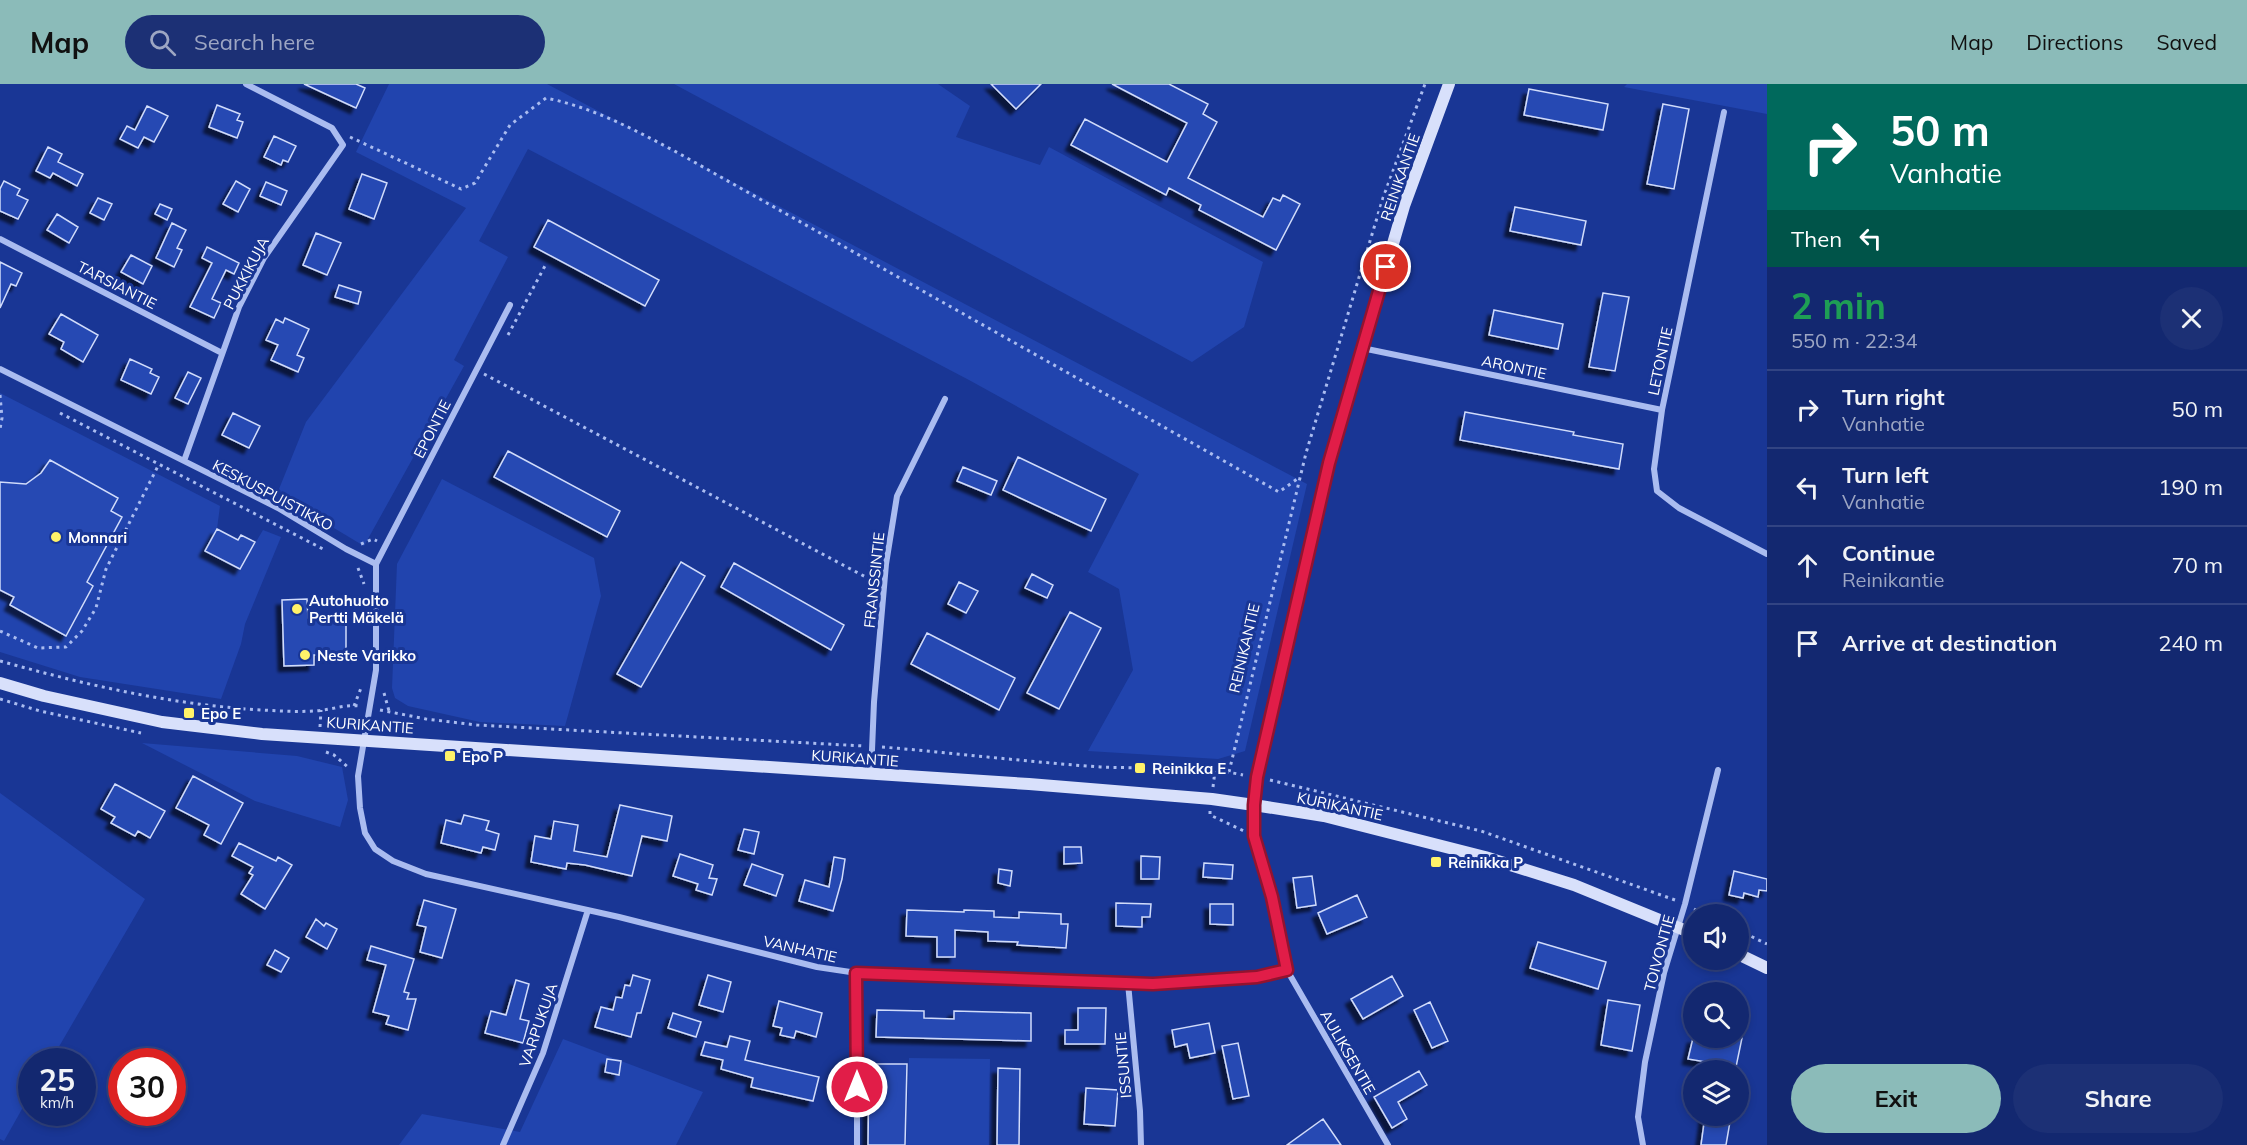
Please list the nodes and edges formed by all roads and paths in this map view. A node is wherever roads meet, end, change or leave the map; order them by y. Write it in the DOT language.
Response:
graph roads {
  1 [pos="246,84"];
  2 [pos="1425,84"];
  3 [pos="1449,84"];
  4 [pos="1724,112"];
  5 [pos="332,128"];
  6 [pos="0,239"];
  7 [pos="546,264"];
  8 [pos="510,305"];
  9 [pos="506,339"];
  10 [pos="1361,348"];
  11 [pos="222,353"];
  12 [pos="492,367"];
  13 [pos="0,369"];
  14 [pos="476,370"];
  15 [pos="487,376"];
  16 [pos="0,395"];
  17 [pos="945,399"];
  18 [pos="53,409"];
  19 [pos="1662,410"];
  20 [pos="0,429"];
  21 [pos="184,461"];
  22 [pos="159,464"];
  23 [pos="1300,477"];
  24 [pos="327,551"];
  25 [pos="1767,554"];
  26 [pos="351,564"];
  27 [pos="376,564"];
  28 [pos="884,588"];
  29 [pos="366,592"];
  30 [pos="0,631"];
  31 [pos="0,661"];
  32 [pos="364,679"];
  33 [pos="0,683"];
  34 [pos="384,688"];
  35 [pos="191,702"];
  36 [pos="354,706"];
  37 [pos="371,708"];
  38 [pos="389,711"];
  39 [pos="189,713"];
  40 [pos="365,740"];
  41 [pos="872,746"];
  42 [pos="1718,770"];
  43 [pos="1230,772"];
  44 [pos="870,775"];
  45 [pos="1257,777"];
  46 [pos="1254,805"];
  47 [pos="1685,904"];
  48 [pos="588,910"];
  49 [pos="1683,910"];
  50 [pos="1677,927"];
  51 [pos="1683,929"];
  52 [pos="1749,935"];
  53 [pos="1767,944"];
  54 [pos="1749,959"];
  55 [pos="1767,968"];
  56 [pos="1287,970"];
  57 [pos="856,973"];
  58 [pos="1128,983"];
  59 [pos="503,1145"];
  60 [pos="857,1145"];
  61 [pos="1141,1145"];
  62 [pos="1388,1145"];
  63 [pos="1643,1145"];
  1 -- 5 [label="street"];
  2 -- 23 [label="path, REINIKANTIE"];
  3 -- 10 [label="street, REINIKANTIE"];
  4 -- 19 [label="street, LETONTIE"];
  5 -- 11 [label="street, PUKKIKUJA"];
  5 -- 23 [label="path"];
  6 -- 11 [label="street, TARSIANTIE"];
  7 -- 9 [label="path"];
  8 -- 14 [label="street, EPONTIE"];
  10 -- 19 [label="street, ARONTIE"];
  10 -- 45 [label="street, REINIKANTIE"];
  11 -- 21 [label="street, PUKKIKUJA"];
  12 -- 15 [label="path"];
  13 -- 21 [label="street, KESKUSPUISTIKKO"];
  14 -- 15 [label="path"];
  14 -- 27 [label="street, EPONTIE"];
  15 -- 28 [label="path"];
  16 -- 20 [label="path"];
  17 -- 28 [label="street, FRANSSINTIE"];
  18 -- 22 [label="path, KESKUSPUISTIKKO"];
  19 -- 25 [label="street, LETONTIE"];
  21 -- 27 [label="street, KESKUSPUISTIKKO"];
  22 -- 24 [label="path, KESKUSPUISTIKKO"];
  22 -- 30 [label="path"];
  23 -- 43 [label="path, REINIKANTIE"];
  26 -- 29 [label="path"];
  27 -- 37 [label="street"];
  28 -- 41 [label="street, FRANSSINTIE"];
  31 -- 35 [label="path, KURIKANTIE"];
  32 -- 36 [label="path"];
  33 -- 40 [label="street, KURIKANTIE"];
  34 -- 38 [label="path"];
  35 -- 36 [label="path, KURIKANTIE"];
  35 -- 39 [label="path"];
  36 -- 37 [label="path, KURIKANTIE"];
  37 -- 38 [label="path, KURIKANTIE"];
  37 -- 40 [label="street"];
  38 -- 41 [label="path, KURIKANTIE"];
  40 -- 44 [label="street, KURIKANTIE"];
  40 -- 48 [label="street, VANHATIE"];
  41 -- 43 [label="path, KURIKANTIE"];
  41 -- 44 [label="street, FRANSSINTIE"];
  42 -- 47 [label="street, TOIVONTIE"];
  44 -- 46 [label="street, KURIKANTIE"];
  45 -- 46 [label="street, REINIKANTIE"];
  45 -- 47 [label="path, KURIKANTIE"];
  46 -- 50 [label="street, KURIKANTIE"];
  46 -- 56 [label="street"];
  48 -- 57 [label="street, VANHATIE"];
  48 -- 59 [label="street, VARPUKUJA"];
  49 -- 50 [label="street, TOIVONTIE"];
  50 -- 51 [label="street, KURIKANTIE"];
  50 -- 63 [label="street, TOIVONTIE"];
  52 -- 53 [label="path"];
  54 -- 55 [label="street"];
  56 -- 58 [label="street, VANHATIE"];
  56 -- 62 [label="street, AULIKSENTIE"];
  57 -- 58 [label="street, VANHATIE"];
  57 -- 60 [label="street"];
  58 -- 61 [label="street, ISSUNTIE"];
}
